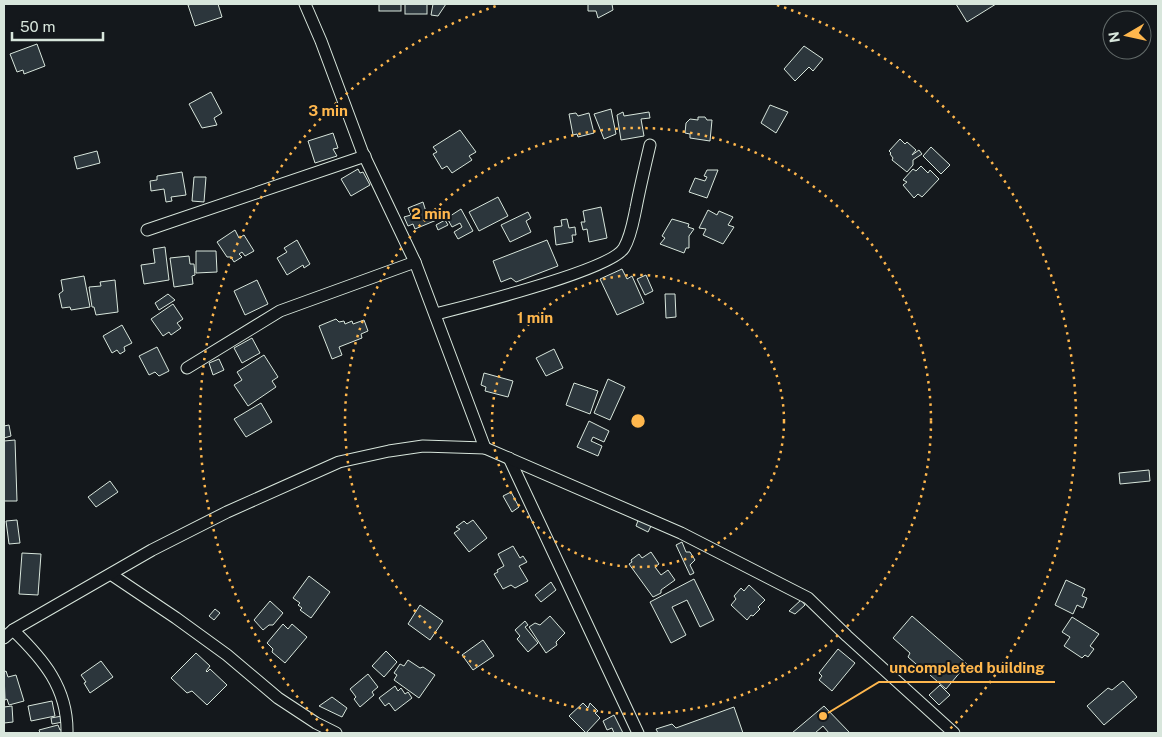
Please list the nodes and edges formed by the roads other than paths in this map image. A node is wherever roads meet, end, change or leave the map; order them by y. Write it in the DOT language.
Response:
graph roads {
  1 [pos="305,4"];
  2 [pos="650,145"];
  3 [pos="365,156"];
  4 [pos="147,230"];
  5 [pos="415,262"];
  6 [pos="436,314"];
  7 [pos="187,368"];
  8 [pos="485,448"];
  9 [pos="508,458"];
  10 [pos="112,574"];
  11 [pos="13,630"];
  12 [pos="4,638"];
  13 [pos="947,731"];
  14 [pos="67,733"];
  15 [pos="336,733"];
  16 [pos="638,733"];
  1 -- 3 [label="street"];
  2 -- 6 [label="street"];
  3 -- 4 [label="street"];
  3 -- 5 [label="street"];
  5 -- 6 [label="street"];
  5 -- 7 [label="street"];
  6 -- 8 [label="street"];
  8 -- 9 [label="street"];
  8 -- 10 [label="street"];
  9 -- 13 [label="street"];
  9 -- 16 [label="street"];
  10 -- 11 [label="street"];
  10 -- 15 [label="street"];
  11 -- 12 [label="street"];
  11 -- 14 [label="street"];
}
